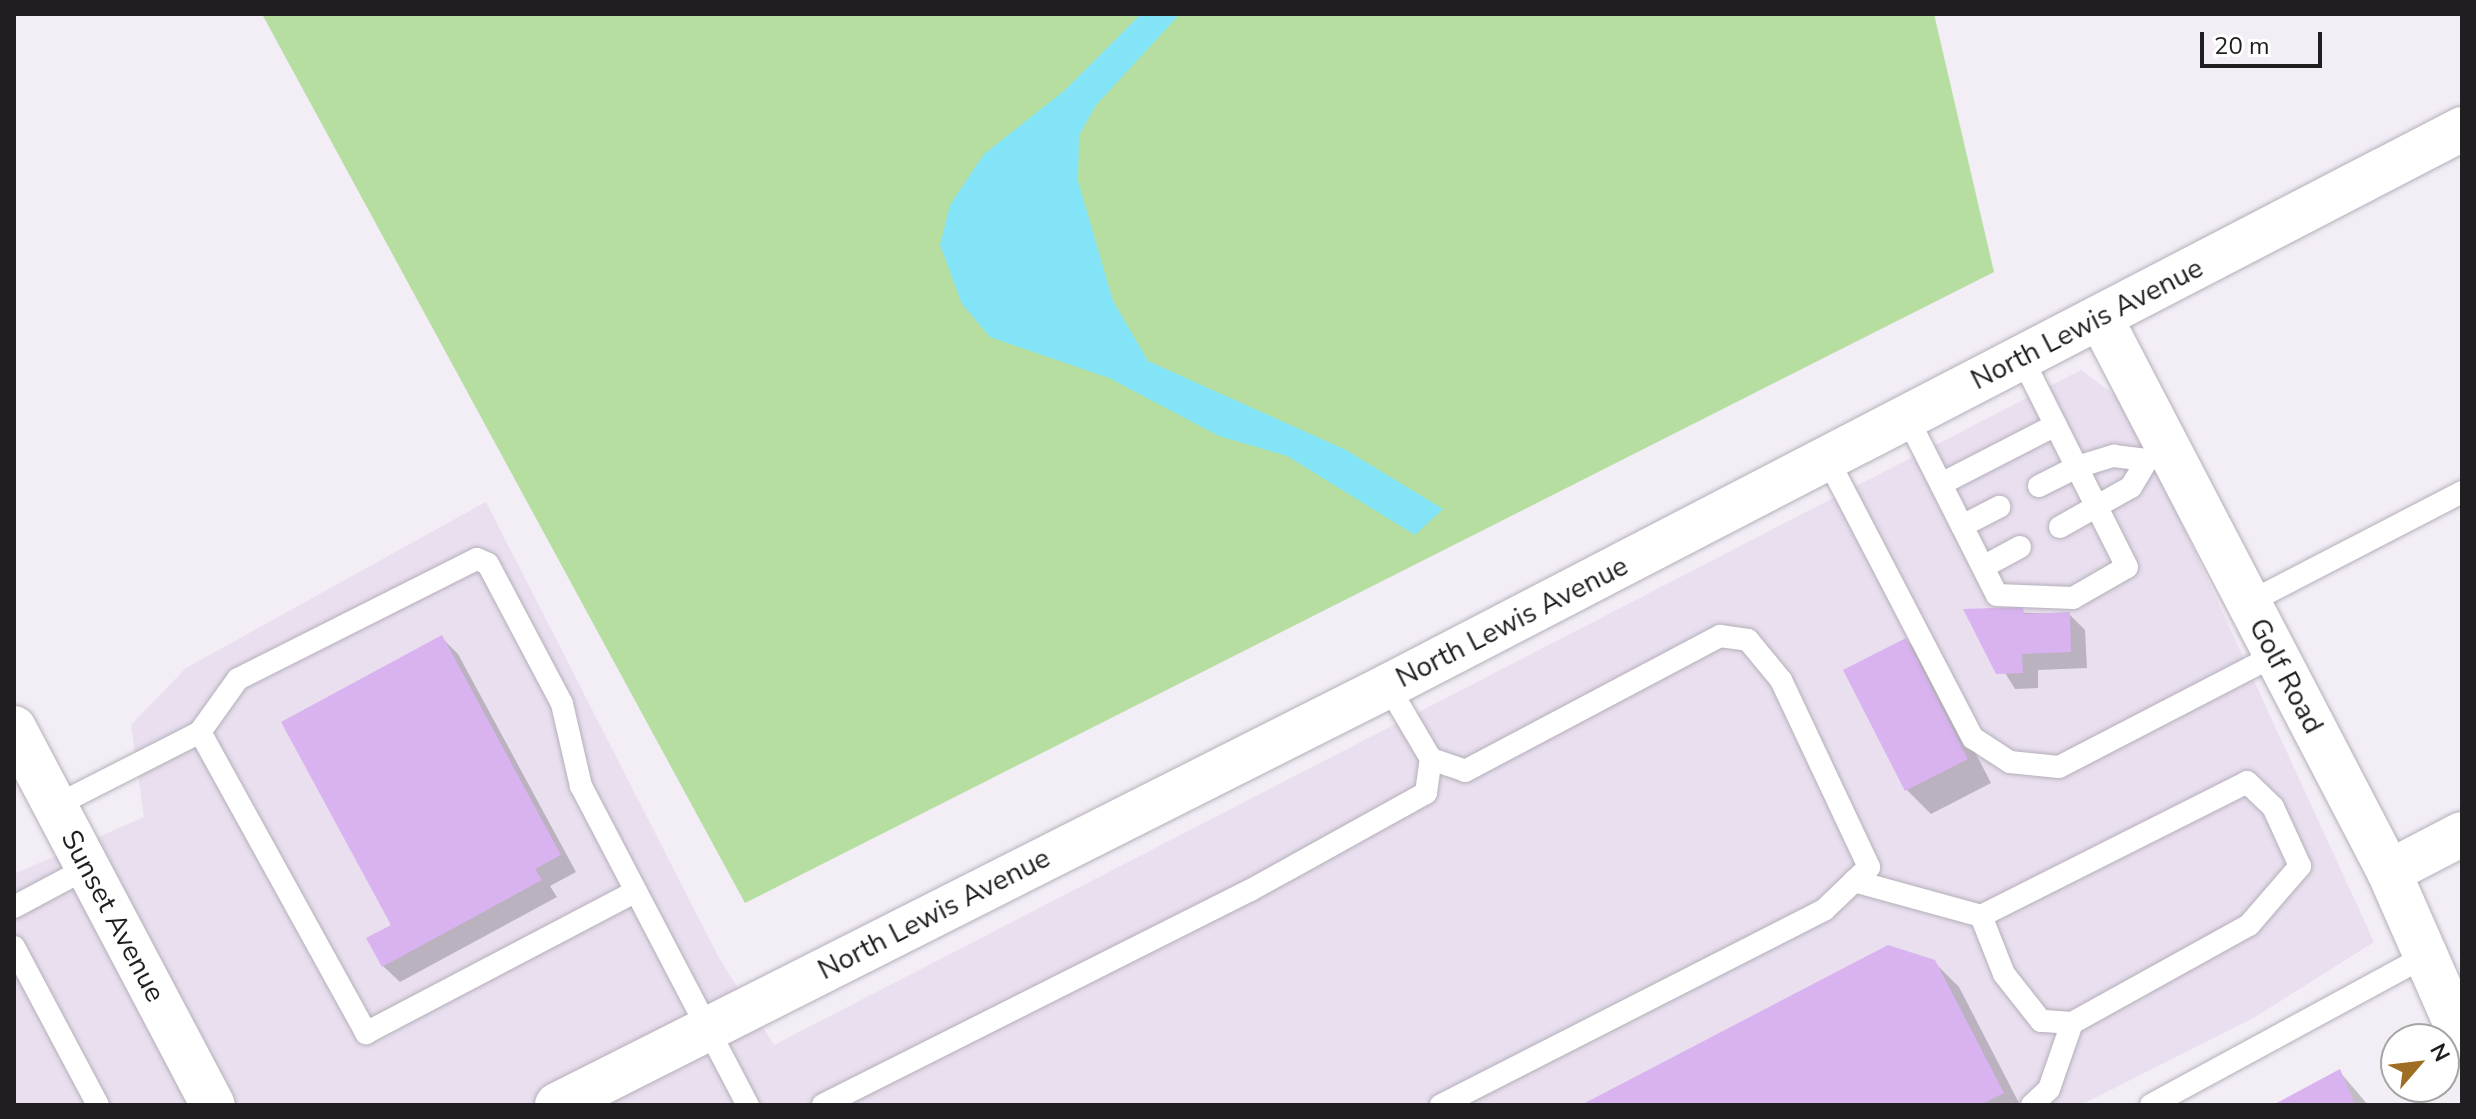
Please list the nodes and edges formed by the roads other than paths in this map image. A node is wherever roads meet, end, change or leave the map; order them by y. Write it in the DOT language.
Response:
graph roads {
  1 [pos="2462,129"];
  2 [pos="2100,317"];
  3 [pos="2022,358"];
  4 [pos="1907,417"];
  5 [pos="2056,425"];
  6 [pos="2158,454"];
  7 [pos="1827,458"];
  8 [pos="2077,467"];
  9 [pos="1941,484"];
  10 [pos="2039,486"];
  11 [pos="2462,492"];
  12 [pos="1999,507"];
  13 [pos="2098,508"];
  14 [pos="1962,526"];
  15 [pos="2060,527"];
  16 [pos="2020,547"];
  17 [pos="1983,567"];
  18 [pos="2248,603"];
  19 [pos="2275,655"];
  20 [pos="1388,686"];
  21 [pos="14,728"];
  22 [pos="200,732"];
  23 [pos="1431,759"];
  24 [pos="55,806"];
  25 [pos="2462,834"];
  26 [pos="87,868"];
  27 [pos="2389,872"];
  28 [pos="1861,874"];
  29 [pos="634,892"];
  30 [pos="14,907"];
  31 [pos="1981,916"];
  32 [pos="14,947"];
  33 [pos="2429,954"];
  34 [pos="2072,1023"];
  35 [pos="706,1029"];
  36 [pos="2462,1038"];
  37 [pos="584,1099"];
  38 [pos="98,1105"];
  39 [pos="213,1105"];
  40 [pos="748,1105"];
  41 [pos="823,1105"];
  42 [pos="1441,1105"];
  43 [pos="2032,1105"];
  44 [pos="2151,1105"];
  1 -- 2 [label="main road, North Lewis Avenue"];
  2 -- 3 [label="main road, North Lewis Avenue"];
  2 -- 6 [label="main road, Golf Road"];
  3 -- 4 [label="main road, North Lewis Avenue"];
  3 -- 5 [label="lane"];
  4 -- 7 [label="main road, North Lewis Avenue"];
  4 -- 9 [label="lane"];
  5 -- 8 [label="lane"];
  5 -- 9 [label="lane"];
  6 -- 8 [label="lane"];
  6 -- 13 [label="lane"];
  6 -- 18 [label="main road, Golf Road"];
  7 -- 19 [label="lane"];
  7 -- 20 [label="main road, North Lewis Avenue"];
  8 -- 10 [label="lane"];
  8 -- 13 [label="lane"];
  9 -- 14 [label="lane"];
  11 -- 18 [label="lane"];
  12 -- 14 [label="lane"];
  13 -- 15 [label="lane"];
  13 -- 17 [label="lane"];
  14 -- 17 [label="lane"];
  16 -- 17 [label="lane"];
  18 -- 19 [label="main road, Golf Road"];
  19 -- 27 [label="main road, Golf Road"];
  20 -- 23 [label="lane"];
  20 -- 35 [label="main road, North Lewis Avenue"];
  21 -- 24 [label="main road, Sunset Avenue"];
  22 -- 24 [label="lane"];
  22 -- 29 [label="lane"];
  22 -- 29 [label="lane"];
  23 -- 28 [label="lane"];
  23 -- 41 [label="lane"];
  24 -- 26 [label="main road, Sunset Avenue"];
  25 -- 27 [label="main road"];
  26 -- 30 [label="lane"];
  26 -- 39 [label="main road, Sunset Avenue"];
  27 -- 33 [label="main road, Golf Road"];
  28 -- 31 [label="lane"];
  28 -- 42 [label="lane"];
  29 -- 35 [label="lane"];
  31 -- 34 [label="lane"];
  31 -- 34 [label="lane"];
  32 -- 38 [label="lane"];
  33 -- 36 [label="main road, Golf Road"];
  33 -- 44 [label="lane"];
  34 -- 43 [label="lane"];
  35 -- 37 [label="main road, North Lewis Avenue"];
  35 -- 40 [label="lane"];
}
